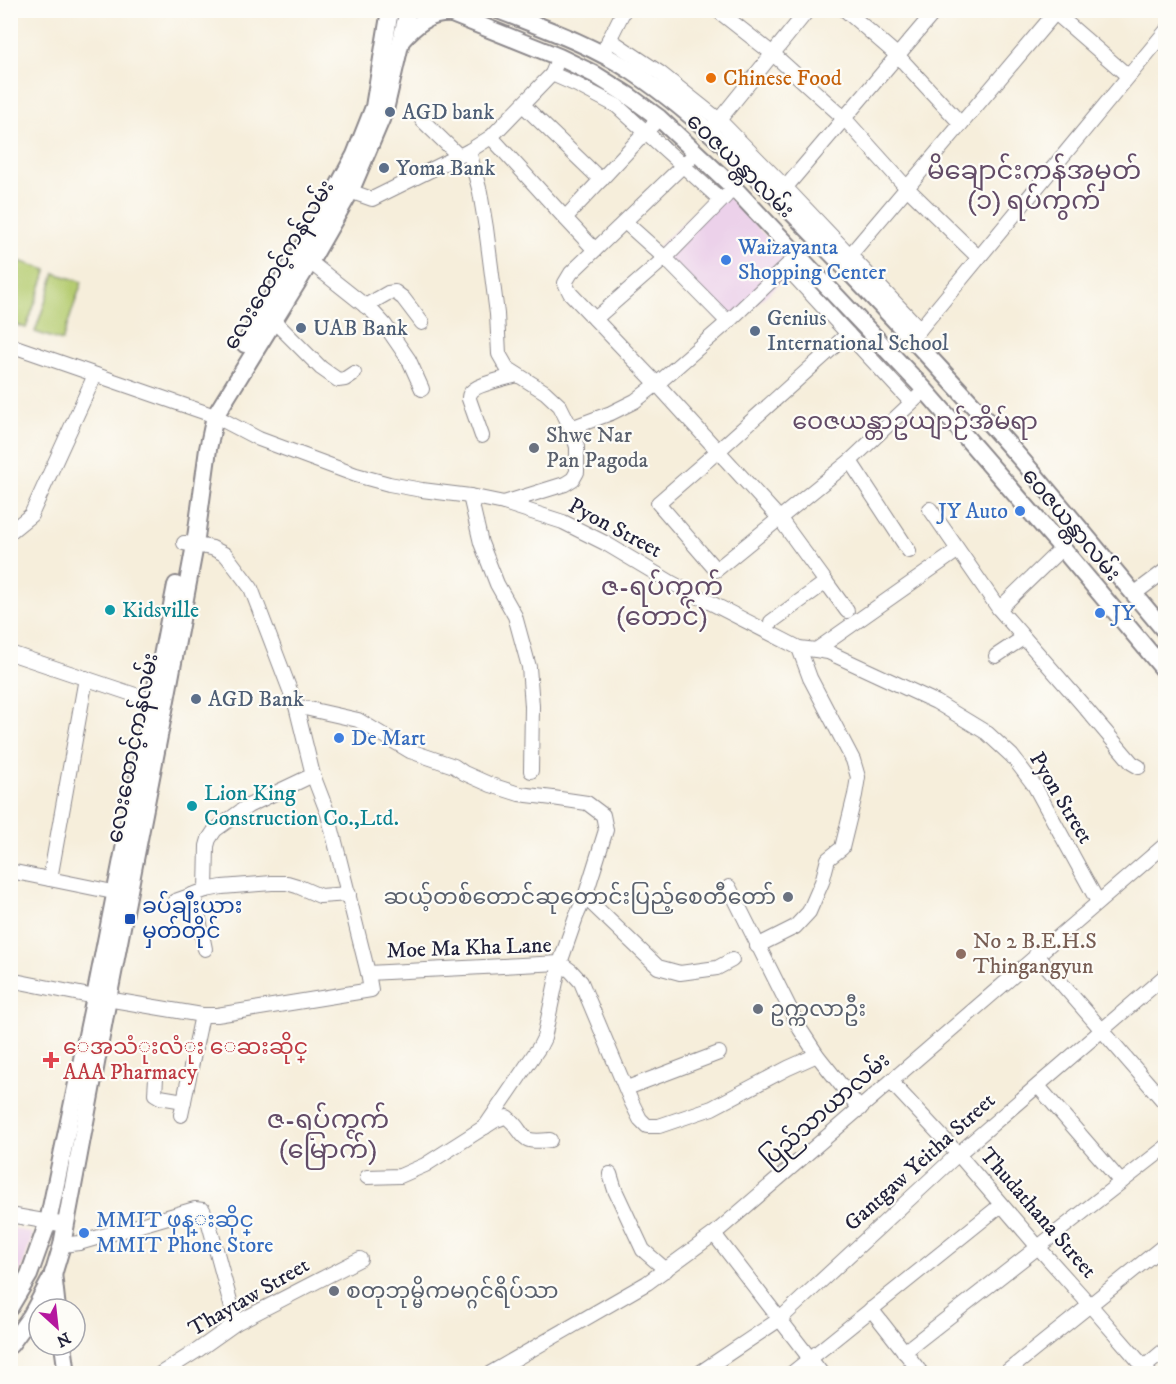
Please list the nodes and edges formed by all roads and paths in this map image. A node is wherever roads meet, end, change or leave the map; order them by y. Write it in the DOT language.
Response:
graph roads {
  1 [pos="377,10"];
  2 [pos="390,10"];
  3 [pos="408,10"];
  4 [pos="498,10"];
  5 [pos="624,10"];
  6 [pos="717,10"];
  7 [pos="807,10"];
  8 [pos="845,10"];
  9 [pos="936,10"];
  10 [pos="447,12"];
  11 [pos="1054,12"];
  12 [pos="1166,31"];
  13 [pos="393,41"];
  14 [pos="606,46"];
  15 [pos="773,54"];
  16 [pos="898,56"];
  17 [pos="559,57"];
  18 [pos="552,74"];
  19 [pos="1128,76"];
  20 [pos="523,105"];
  21 [pos="681,107"];
  22 [pos="844,118"];
  23 [pos="422,120"];
  24 [pos="663,122"];
  25 [pos="961,124"];
  26 [pos="714,126"];
  27 [pos="646,134"];
  28 [pos="491,137"];
  29 [pos="696,153"];
  30 [pos="464,154"];
  31 [pos="682,166"];
  32 [pos="602,180"];
  33 [pos="734,188"];
  34 [pos="907,188"];
  35 [pos="344,190"];
  36 [pos="782,192"];
  37 [pos="721,200"];
  38 [pos="565,218"];
  39 [pos="625,222"];
  40 [pos="595,250"];
  41 [pos="978,257"];
  42 [pos="665,258"];
  43 [pos="846,260"];
  44 [pos="309,261"];
  45 [pos="792,261"];
  46 [pos="285,287"];
  47 [pos="365,306"];
  48 [pos="595,319"];
  49 [pos="273,320"];
  50 [pos="728,322"];
  51 [pos="422,323"];
  52 [pos="848,334"];
  53 [pos="916,334"];
  54 [pos="10,345"];
  55 [pos="354,373"];
  56 [pos="95,375"];
  57 [pos="234,375"];
  58 [pos="517,375"];
  59 [pos="657,384"];
  60 [pos="422,389"];
  61 [pos="924,390"];
  62 [pos="911,402"];
  63 [pos="210,415"];
  64 [pos="571,428"];
  65 [pos="482,436"];
  66 [pos="718,451"];
  67 [pos="1020,458"];
  68 [pos="850,460"];
  69 [pos="999,476"];
  70 [pos="470,496"];
  71 [pos="504,503"];
  72 [pos="930,509"];
  73 [pos="780,519"];
  74 [pos="10,532"];
  75 [pos="190,544"];
  76 [pos="1062,548"];
  77 [pos="957,550"];
  78 [pos="909,551"];
  79 [pos="1166,570"];
  80 [pos="826,582"];
  81 [pos="1134,594"];
  82 [pos="999,609"];
  83 [pos="847,611"];
  84 [pos="771,622"];
  85 [pos="1166,632"];
  86 [pos="1023,638"];
  87 [pos="799,648"];
  88 [pos="816,650"];
  89 [pos="10,653"];
  90 [pos="996,656"];
  91 [pos="1166,672"];
  92 [pos="86,678"];
  93 [pos="159,703"];
  94 [pos="297,706"];
  95 [pos="1139,767"];
  96 [pos="531,771"];
  97 [pos="313,775"];
  98 [pos="1166,844"];
  99 [pos="10,871"];
  100 [pos="50,879"];
  101 [pos="729,887"];
  102 [pos="200,892"];
  103 [pos="121,894"];
  104 [pos="349,894"];
  105 [pos="585,897"];
  106 [pos="175,901"];
  107 [pos="1098,902"];
  108 [pos="757,946"];
  109 [pos="205,949"];
  110 [pos="1036,954"];
  111 [pos="732,960"];
  112 [pos="560,963"];
  113 [pos="368,973"];
  114 [pos="10,980"];
  115 [pos="1163,982"];
  116 [pos="101,998"];
  117 [pos="202,1015"];
  118 [pos="1102,1030"];
  119 [pos="719,1053"];
  120 [pos="817,1055"];
  121 [pos="89,1065"];
  122 [pos="156,1078"];
  123 [pos="891,1082"];
  124 [pos="1038,1086"];
  125 [pos="627,1088"];
  126 [pos="1166,1104"];
  127 [pos="860,1109"];
  128 [pos="485,1127"];
  129 [pos="550,1140"];
  130 [pos="1166,1147"];
  131 [pos="958,1154"];
  132 [pos="610,1174"];
  133 [pos="367,1177"];
  134 [pos="1120,1182"];
  135 [pos="1001,1205"];
  136 [pos="10,1215"];
  137 [pos="48,1222"];
  138 [pos="66,1225"];
  139 [pos="714,1234"];
  140 [pos="1166,1244"];
  141 [pos="62,1245"];
  142 [pos="1038,1248"];
  143 [pos="360,1259"];
  144 [pos="666,1270"];
  145 [pos="53,1275"];
  146 [pos="20,1291"];
  147 [pos="44,1292"];
  148 [pos="42,1297"];
  149 [pos="51,1297"];
  150 [pos="56,1297"];
  151 [pos="1090,1305"];
  152 [pos="10,1307"];
  153 [pos="871,1309"];
  154 [pos="780,1319"];
  155 [pos="236,1323"];
  156 [pos="27,1325"];
  157 [pos="10,1345"];
  158 [pos="1166,1349"];
  159 [pos="904,1352"];
  160 [pos="65,1357"];
  161 [pos="810,1358"];
  162 [pos="1143,1371"];
  163 [pos="67,1374"];
  164 [pos="160,1374"];
  165 [pos="489,1374"];
  166 [pos="698,1374"];
  167 [pos="791,1374"];
  168 [pos="822,1374"];
  169 [pos="922,1374"];
  170 [pos="1004,1374"];
  1 -- 13 [label="main road"];
  2 -- 13 [label="main road, လေးထောင့်ကန်လမ်း"];
  3 -- 13 [label="main road, လေးထောင့်ကန်လမ်း"];
  4 -- 14 [label="main road, ဝေဇယန္တာလမ်း"];
  5 -- 14 [label="street"];
  6 -- 15 [label="street"];
  7 -- 15 [label="street"];
  8 -- 16 [label="street"];
  9 -- 16 [label="street"];
  10 -- 13 [label="main road"];
  10 -- 17 [label="main road, ဝေဇယန္တာလမ်း"];
  11 -- 19 [label="street"];
  11 -- 25 [label="street"];
  12 -- 19 [label="street"];
  13 -- 35 [label="main road, လေးထောင့်ကန်လမ်း"];
  14 -- 21 [label="main road, ဝေဇယန္တာလမ်း"];
  14 -- 26 [label="street"];
  15 -- 22 [label="street"];
  15 -- 26 [label="street"];
  16 -- 22 [label="street"];
  16 -- 25 [label="street"];
  17 -- 18 [label="street"];
  17 -- 24 [label="main road, ဝေဇယန္တာလမ်း"];
  18 -- 20 [label="street"];
  18 -- 27 [label="street"];
  19 -- 41 [label="street"];
  20 -- 28 [label="street"];
  20 -- 32 [label="street"];
  21 -- 24 [label="main road"];
  21 -- 26 [label="main road, ဝေဇယန္တာလမ်း"];
  22 -- 34 [label="street"];
  22 -- 36 [label="street"];
  23 -- 30 [label="street"];
  24 -- 27 [label="street"];
  24 -- 29 [label="main road, ဝေဇယန္တာလမ်း"];
  25 -- 34 [label="street"];
  26 -- 36 [label="main road, ဝေဇယန္တာလမ်း"];
  27 -- 31 [label="street"];
  27 -- 32 [label="street"];
  28 -- 30 [label="street"];
  28 -- 38 [label="street"];
  29 -- 31 [label="street"];
  29 -- 33 [label="main road, ဝေဇယန္တာလမ်း"];
  30 -- 35 [label="street"];
  30 -- 58 [label="street"];
  31 -- 37 [label="street"];
  31 -- 39 [label="street"];
  32 -- 38 [label="street"];
  33 -- 37 [label="street"];
  33 -- 45 [label="main road, ဝေဇယန္တာလမ်း"];
  34 -- 41 [label="street"];
  34 -- 43 [label="street"];
  35 -- 44 [label="main road, လေးထောင့်ကန်လမ်း"];
  35 -- 46 [label="main road, လေးထောင့်ကန်လမ်း"];
  36 -- 43 [label="main road, ဝေဇယန္တာလမ်း"];
  37 -- 42 [label="street"];
  38 -- 40 [label="street"];
  39 -- 40 [label="street"];
  39 -- 42 [label="street"];
  40 -- 48 [label="street"];
  41 -- 53 [label="street"];
  42 -- 48 [label="street"];
  42 -- 50 [label="street"];
  43 -- 53 [label="main road, ဝေဇယန္တာလမ်း"];
  44 -- 46 [label="main road, လေးထောင့်ကန်လမ်း"];
  44 -- 47 [label="street"];
  45 -- 50 [label="street"];
  45 -- 52 [label="street"];
  45 -- 61 [label="main road, ဝေဇယန္တာလမ်း"];
  46 -- 49 [label="main road, လေးထောင့်ကန်လမ်း"];
  46 -- 57 [label="main road, လေးထောင့်ကန်လမ်း"];
  47 -- 51 [label="street"];
  47 -- 60 [label="street"];
  48 -- 59 [label="street"];
  49 -- 55 [label="street"];
  49 -- 57 [label="main road, လေးထောင့်ကန်လမ်း"];
  50 -- 59 [label="street"];
  52 -- 62 [label="street"];
  52 -- 66 [label="street"];
  53 -- 67 [label="main road, ဝေဇယန္တာလမ်း"];
  54 -- 56 [label="street, Pyon Street"];
  56 -- 63 [label="street, Pyon Street"];
  56 -- 74 [label="street"];
  57 -- 63 [label="main road, လေးထောင့်ကန်လမ်း"];
  58 -- 64 [label="street"];
  58 -- 65 [label="street"];
  59 -- 64 [label="street"];
  59 -- 66 [label="street"];
  61 -- 62 [label="street"];
  61 -- 69 [label="main road, ဝေဇယန္တာလမ်း"];
  62 -- 68 [label="street"];
  63 -- 70 [label="street, Pyon Street"];
  63 -- 75 [label="main road, လေးထောင့်ကန်လမ်း"];
  64 -- 71 [label="street"];
  66 -- 73 [label="street"];
  66 -- 73 [label="street"];
  67 -- 69 [label="main road"];
  67 -- 81 [label="main road, ဝေဇယန္တာလမ်း"];
  68 -- 73 [label="street"];
  68 -- 78 [label="street"];
  69 -- 76 [label="main road, ဝေဇယန္တာလမ်း"];
  70 -- 71 [label="street, Pyon Street"];
  70 -- 96 [label="street"];
  71 -- 87 [label="street, Pyon Street"];
  72 -- 77 [label="street"];
  73 -- 80 [label="street"];
  75 -- 93 [label="main road, လေးထောင့်ကန်လမ်း"];
  75 -- 94 [label="street"];
  76 -- 82 [label="street"];
  76 -- 91 [label="main road, ဝေဇယန္တာလမ်း"];
  77 -- 82 [label="street"];
  77 -- 88 [label="street"];
  79 -- 81 [label="street"];
  80 -- 83 [label="street"];
  80 -- 84 [label="street"];
  81 -- 85 [label="main road, ဝေဇယန္တာလမ်း"];
  82 -- 86 [label="street"];
  86 -- 90 [label="street"];
  86 -- 95 [label="street"];
  87 -- 88 [label="street, Pyon Street"];
  87 -- 108 [label="street"];
  88 -- 107 [label="street, Pyon Street"];
  89 -- 92 [label="street"];
  92 -- 93 [label="street"];
  92 -- 100 [label="street"];
  93 -- 103 [label="main road, လေးထောင့်ကန်လမ်း"];
  94 -- 97 [label="street"];
  94 -- 105 [label="street"];
  97 -- 102 [label="street"];
  97 -- 104 [label="street"];
  98 -- 107 [label="street, ပြည်သာယာလမ်း"];
  99 -- 100 [label="street"];
  100 -- 103 [label="street"];
  101 -- 108 [label="street"];
  102 -- 104 [label="street"];
  102 -- 106 [label="street"];
  102 -- 109 [label="street"];
  103 -- 116 [label="main road, လေးထောင့်ကန်လမ်း"];
  104 -- 113 [label="street"];
  105 -- 111 [label="street"];
  105 -- 112 [label="street"];
  107 -- 110 [label="street, ပြည်သာယာလမ်း"];
  108 -- 120 [label="street"];
  110 -- 118 [label="street"];
  110 -- 123 [label="street, ပြည်သာယာလမ်း"];
  112 -- 113 [label="street, Moe Ma Kha Lane"];
  112 -- 125 [label="street, Moe Ma Kha Lane"];
  112 -- 128 [label="street"];
  113 -- 117 [label="street"];
  114 -- 116 [label="street"];
  115 -- 118 [label="street, Gantgaw Yeitha Street"];
  116 -- 117 [label="street"];
  116 -- 121 [label="main road, လေးထောင့်ကန်လမ်း"];
  117 -- 122 [label="street"];
  118 -- 124 [label="street, Gantgaw Yeitha Street"];
  118 -- 126 [label="street"];
  119 -- 125 [label="street"];
  120 -- 125 [label="street, Moe Ma Kha Lane"];
  120 -- 127 [label="street"];
  121 -- 137 [label="main road, လေးထောင့်ကန်လမ်း"];
  121 -- 138 [label="main road, လေးထောင့်ကန်လမ်း"];
  123 -- 127 [label="street, ပြည်သာယာလမ်း"];
  123 -- 131 [label="street, Thudathana Street"];
  124 -- 131 [label="street, Gantgaw Yeitha Street"];
  124 -- 134 [label="street"];
  127 -- 139 [label="street, ပြည်သာယာလမ်း"];
  128 -- 129 [label="street"];
  128 -- 133 [label="street"];
  130 -- 134 [label="street"];
  131 -- 135 [label="street, Thudathana Street"];
  131 -- 154 [label="street, Gantgaw Yeitha Street"];
  132 -- 144 [label="street"];
  134 -- 142 [label="street"];
  135 -- 142 [label="street, Thudathana Street"];
  135 -- 153 [label="street"];
  136 -- 137 [label="street"];
  137 -- 138 [label="street"];
  137 -- 145 [label="main road"];
  137 -- 146 [label="main road, လေးထောင့်ကန်လမ်း"];
  138 -- 141 [label="main road, လေးထောင့်ကန်လမ်း"];
  139 -- 144 [label="street, ပြည်သာယာလမ်း"];
  139 -- 154 [label="street"];
  140 -- 151 [label="street"];
  141 -- 145 [label="main road, လေးထောင့်ကန်လမ်း"];
  141 -- 155 [label="street"];
  142 -- 151 [label="street, Thudathana Street"];
  142 -- 159 [label="street"];
  143 -- 155 [label="street, Thaytaw Street"];
  144 -- 165 [label="street, ပြည်သာယာလမ်း"];
  145 -- 147 [label="main road, လေးထောင့်ကန်လမ်း"];
  145 -- 150 [label="main road"];
  146 -- 147 [label="street"];
  146 -- 152 [label="main road, လေးထောင့်ကန်လမ်း"];
  147 -- 148 [label="main road, လေးထောင့်ကန်လမ်း"];
  147 -- 149 [label="street"];
  151 -- 162 [label="street, Thudathana Street"];
  151 -- 170 [label="street"];
  153 -- 159 [label="street"];
  153 -- 161 [label="street"];
  154 -- 161 [label="street"];
  154 -- 166 [label="street, Gantgaw Yeitha Street"];
  155 -- 164 [label="street, Thaytaw Street"];
  156 -- 157 [label="main road, လေးထောင့်ကန်လမ်း"];
  158 -- 162 [label="street"];
  159 -- 169 [label="street"];
  160 -- 163 [label="main road"];
  161 -- 167 [label="street"];
  161 -- 168 [label="street"];
}
